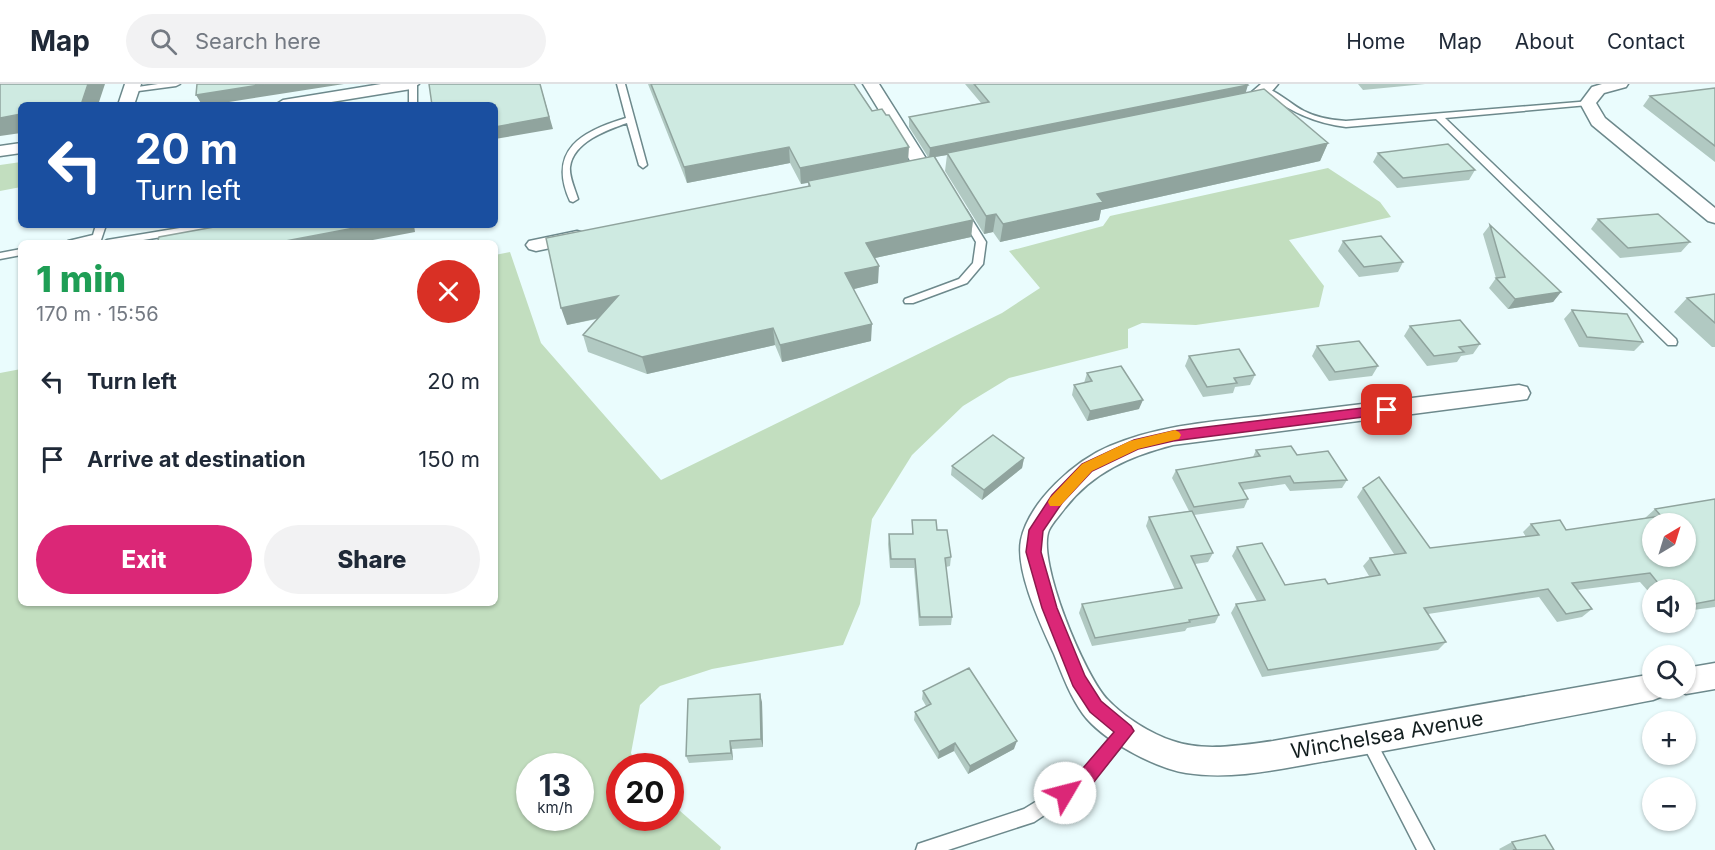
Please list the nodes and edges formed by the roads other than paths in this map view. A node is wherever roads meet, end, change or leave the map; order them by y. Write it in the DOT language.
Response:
graph roads {
  1 [pos="176,84"];
  2 [pos="412,84"];
  3 [pos="621,84"];
  4 [pos="871,84"];
  5 [pos="1620,84"];
  6 [pos="370,87"];
  7 [pos="1268,87"];
  8 [pos="130,93"];
  9 [pos="298,102"];
  10 [pos="413,102"];
  11 [pos="1588,104"];
  12 [pos="1219,108"];
  13 [pos="1438,116"];
  14 [pos="631,118"];
  15 [pos="18,148"];
  16 [pos="0,151"];
  17 [pos="643,165"];
  18 [pos="899,172"];
  19 [pos="573,199"];
  20 [pos="958,204"];
  21 [pos="1715,217"];
  22 [pos="198,228"];
  23 [pos="595,233"];
  24 [pos="125,240"];
  25 [pos="536,245"];
  26 [pos="18,253"];
  27 [pos="0,256"];
  28 [pos="909,301"];
  29 [pos="1672,342"];
  30 [pos="1519,393"];
  31 [pos="1642,689"];
  32 [pos="1125,731"];
  33 [pos="1367,740"];
  34 [pos="924,850"];
  35 [pos="1426,850"];
  1 -- 8 [label="lane"];
  2 -- 6 [label="street"];
  2 -- 10 [label="lane"];
  3 -- 14 [label="lane"];
  4 -- 18 [label="street"];
  5 -- 11 [label="street"];
  6 -- 9 [label="street"];
  7 -- 12 [label="street"];
  7 -- 13 [label="lane"];
  11 -- 13 [label="lane"];
  11 -- 21 [label="street"];
  13 -- 29 [label="lane"];
  14 -- 17 [label="lane"];
  14 -- 19 [label="lane"];
  15 -- 16 [label="street"];
  20 -- 28 [label="lane"];
  22 -- 24 [label="lane"];
  23 -- 25 [label="street"];
  26 -- 27 [label="lane"];
  30 -- 32 [label="street, Winchelsea Avenue"];
  31 -- 33 [label="street, Winchelsea Avenue"];
  32 -- 33 [label="street, Winchelsea Avenue"];
  32 -- 34 [label="lane"];
  33 -- 35 [label="lane"];
}
